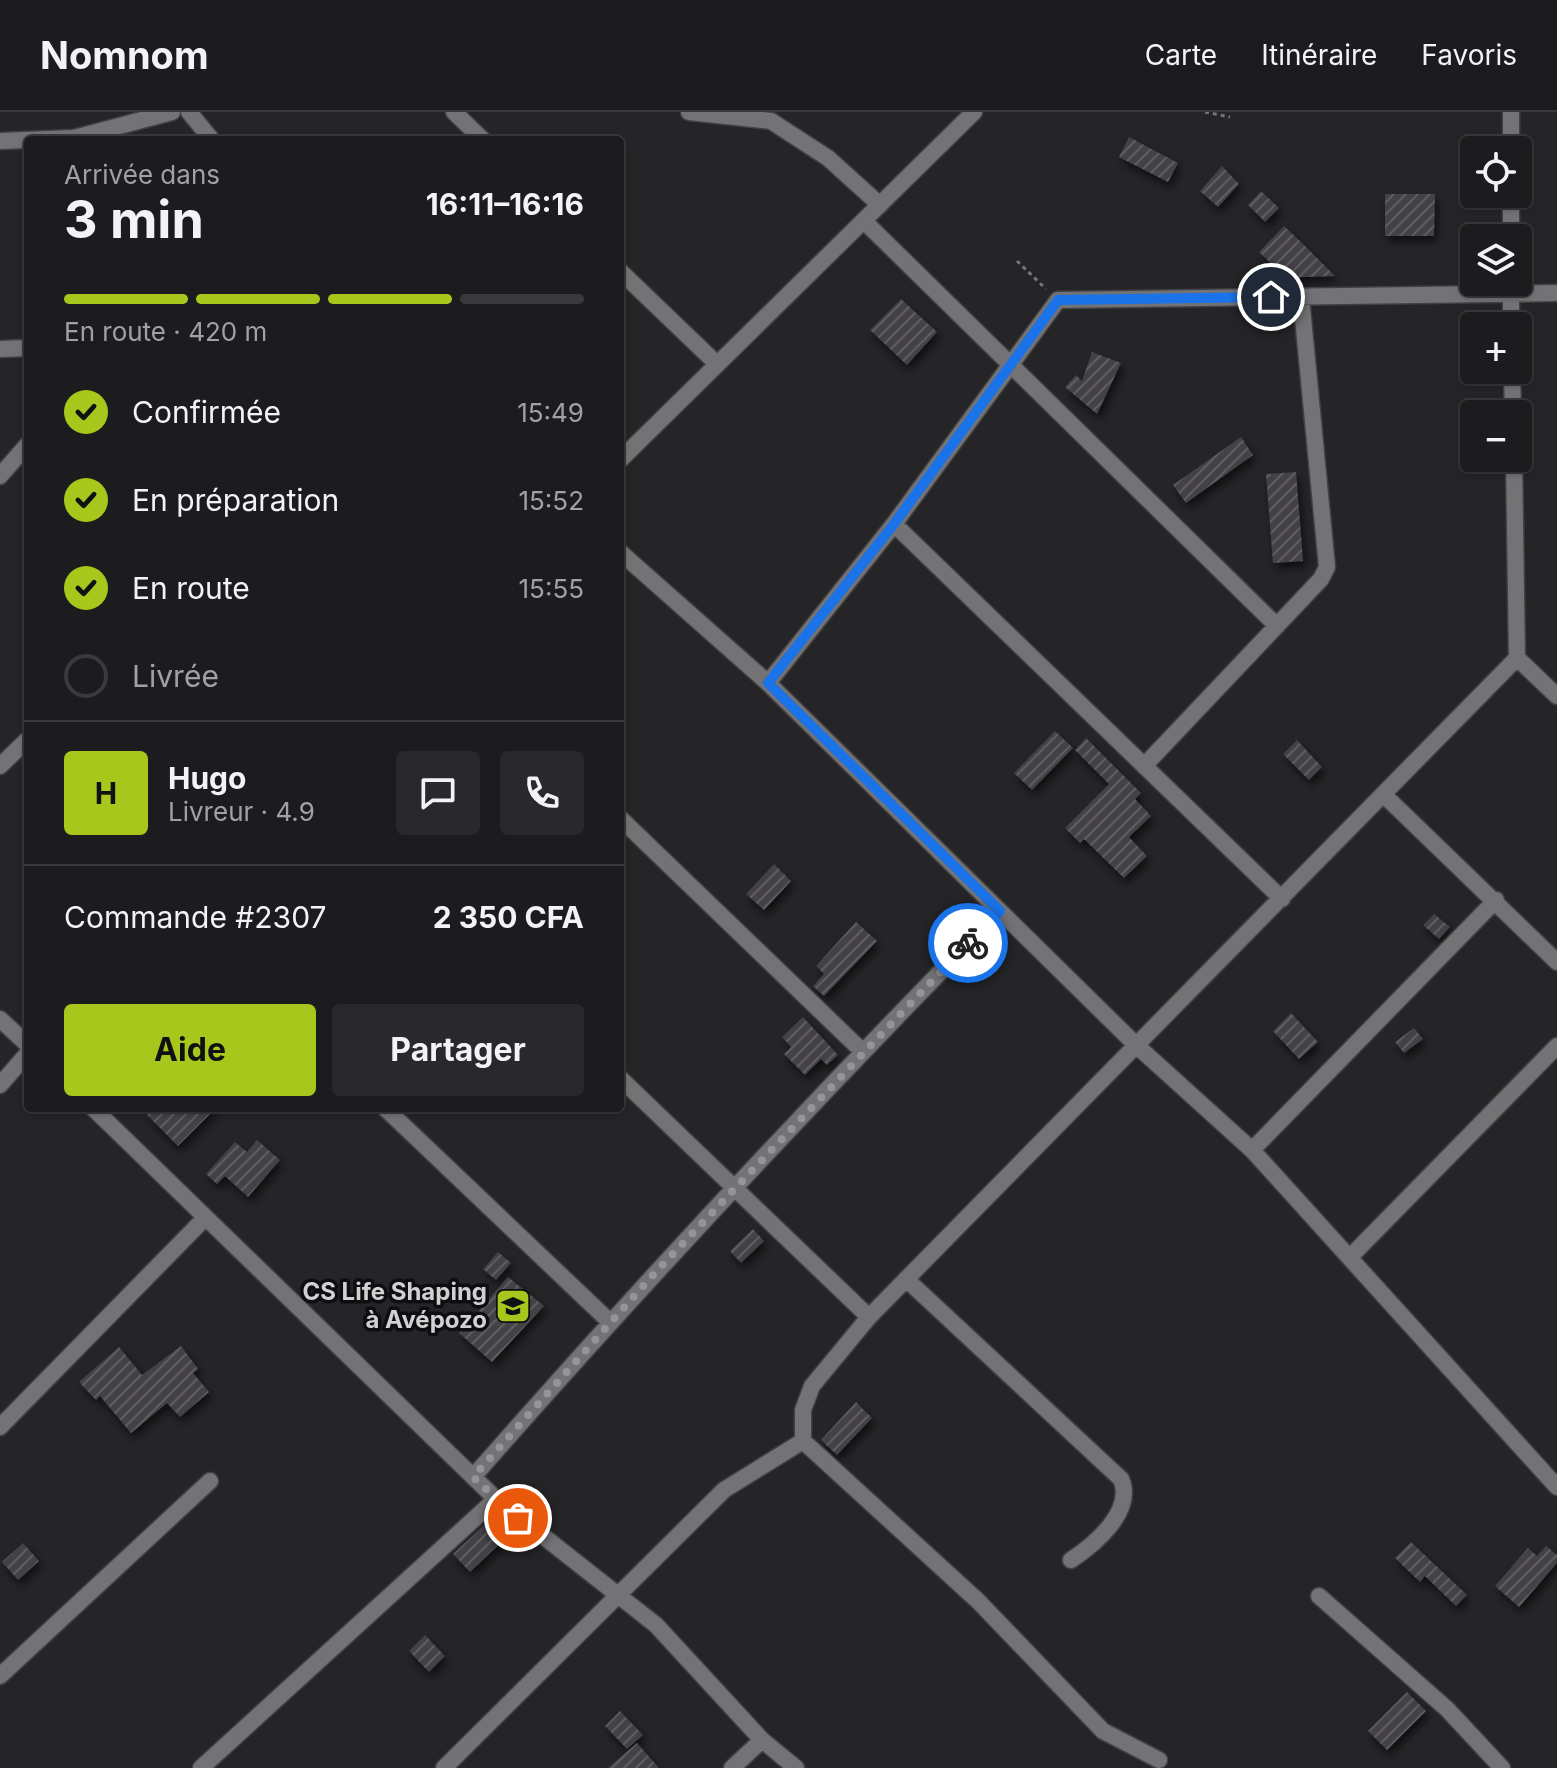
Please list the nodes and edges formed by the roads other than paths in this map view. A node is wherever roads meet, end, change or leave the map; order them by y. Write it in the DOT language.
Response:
graph roads {
  1 [pos="172,112"];
  2 [pos="189,112"];
  3 [pos="454,112"];
  4 [pos="689,112"];
  5 [pos="974,112"];
  6 [pos="1511,112"];
  7 [pos="82,136"];
  8 [pos="209,136"];
  9 [pos="479,136"];
  10 [pos="1511,136"];
  11 [pos="24,140"];
  12 [pos="0,141"];
  13 [pos="880,205"];
  14 [pos="865,222"];
  15 [pos="624,275"];
  16 [pos="1460,290"];
  17 [pos="1532,290"];
  18 [pos="1557,293"];
  19 [pos="1301,297"];
  20 [pos="24,348"];
  21 [pos="0,349"];
  22 [pos="717,364"];
  23 [pos="1011,364"];
  24 [pos="24,449"];
  25 [pos="624,456"];
  26 [pos="1514,472"];
  27 [pos="0,476"];
  28 [pos="894,524"];
  29 [pos="624,556"];
  30 [pos="1277,626"];
  31 [pos="1517,658"];
  32 [pos="768,683"];
  33 [pos="1557,696"];
  34 [pos="24,743"];
  35 [pos="0,766"];
  36 [pos="1144,766"];
  37 [pos="1384,795"];
  38 [pos="624,822"];
  39 [pos="1282,899"];
  40 [pos="1496,900"];
  41 [pos="1000,911"];
  42 [pos="1557,962"];
  43 [pos="0,1019"];
  44 [pos="24,1041"];
  45 [pos="1136,1045"];
  46 [pos="1557,1046"];
  47 [pos="862,1051"];
  48 [pos="24,1058"];
  49 [pos="624,1082"];
  50 [pos="0,1085"];
  51 [pos="97,1112"];
  52 [pos="389,1112"];
  53 [pos="1252,1150"];
  54 [pos="735,1190"];
  55 [pos="205,1218"];
  56 [pos="1351,1256"];
  57 [pos="906,1279"];
  58 [pos="869,1317"];
  59 [pos="610,1322"];
  60 [pos="0,1427"];
  61 [pos="803,1441"];
  62 [pos="473,1477"];
  63 [pos="210,1481"];
  64 [pos="1557,1487"];
  65 [pos="496,1499"];
  66 [pos="1071,1560"];
  67 [pos="615,1596"];
  68 [pos="1319,1596"];
  69 [pos="0,1676"];
  70 [pos="762,1740"];
  71 [pos="1159,1760"];
  72 [pos="201,1768"];
  73 [pos="444,1768"];
  74 [pos="732,1768"];
  75 [pos="796,1768"];
  76 [pos="1502,1768"];
  1 -- 7 [label="street"];
  2 -- 8 [label="street"];
  3 -- 9 [label="street"];
  4 -- 13 [label="street"];
  5 -- 13 [label="street"];
  6 -- 10 [label="street"];
  11 -- 12 [label="street"];
  13 -- 14 [label="street"];
  14 -- 22 [label="street"];
  14 -- 23 [label="street"];
  15 -- 22 [label="street"];
  16 -- 19 [label="street"];
  17 -- 18 [label="street"];
  19 -- 23 [label="street"];
  19 -- 30 [label="street"];
  20 -- 21 [label="street"];
  22 -- 25 [label="street"];
  23 -- 28 [label="street"];
  23 -- 30 [label="street"];
  24 -- 27 [label="street"];
  26 -- 31 [label="street"];
  28 -- 32 [label="street"];
  28 -- 36 [label="street"];
  29 -- 32 [label="street"];
  30 -- 36 [label="street"];
  31 -- 33 [label="street"];
  31 -- 37 [label="street"];
  32 -- 41 [label="street"];
  34 -- 35 [label="street"];
  36 -- 39 [label="street"];
  37 -- 39 [label="street"];
  37 -- 40 [label="street"];
  38 -- 47 [label="street"];
  39 -- 45 [label="street"];
  40 -- 42 [label="street"];
  40 -- 53 [label="street"];
  41 -- 45 [label="street"];
  41 -- 47 [label="street"];
  43 -- 44 [label="street"];
  45 -- 53 [label="street"];
  45 -- 57 [label="street"];
  46 -- 56 [label="street"];
  47 -- 54 [label="street"];
  48 -- 50 [label="street"];
  49 -- 54 [label="street"];
  51 -- 55 [label="street"];
  52 -- 59 [label="street"];
  53 -- 56 [label="street"];
  54 -- 58 [label="street"];
  54 -- 59 [label="street"];
  55 -- 60 [label="street"];
  55 -- 62 [label="street"];
  56 -- 64 [label="street"];
  57 -- 58 [label="street"];
  57 -- 66 [label="street"];
  58 -- 61 [label="street"];
  59 -- 62 [label="street"];
  61 -- 67 [label="street"];
  61 -- 71 [label="street"];
  62 -- 65 [label="street"];
  63 -- 69 [label="street"];
  65 -- 67 [label="street"];
  65 -- 72 [label="street"];
  67 -- 70 [label="street"];
  67 -- 73 [label="street"];
  68 -- 76 [label="street"];
  70 -- 74 [label="street"];
  70 -- 75 [label="street"];
}
